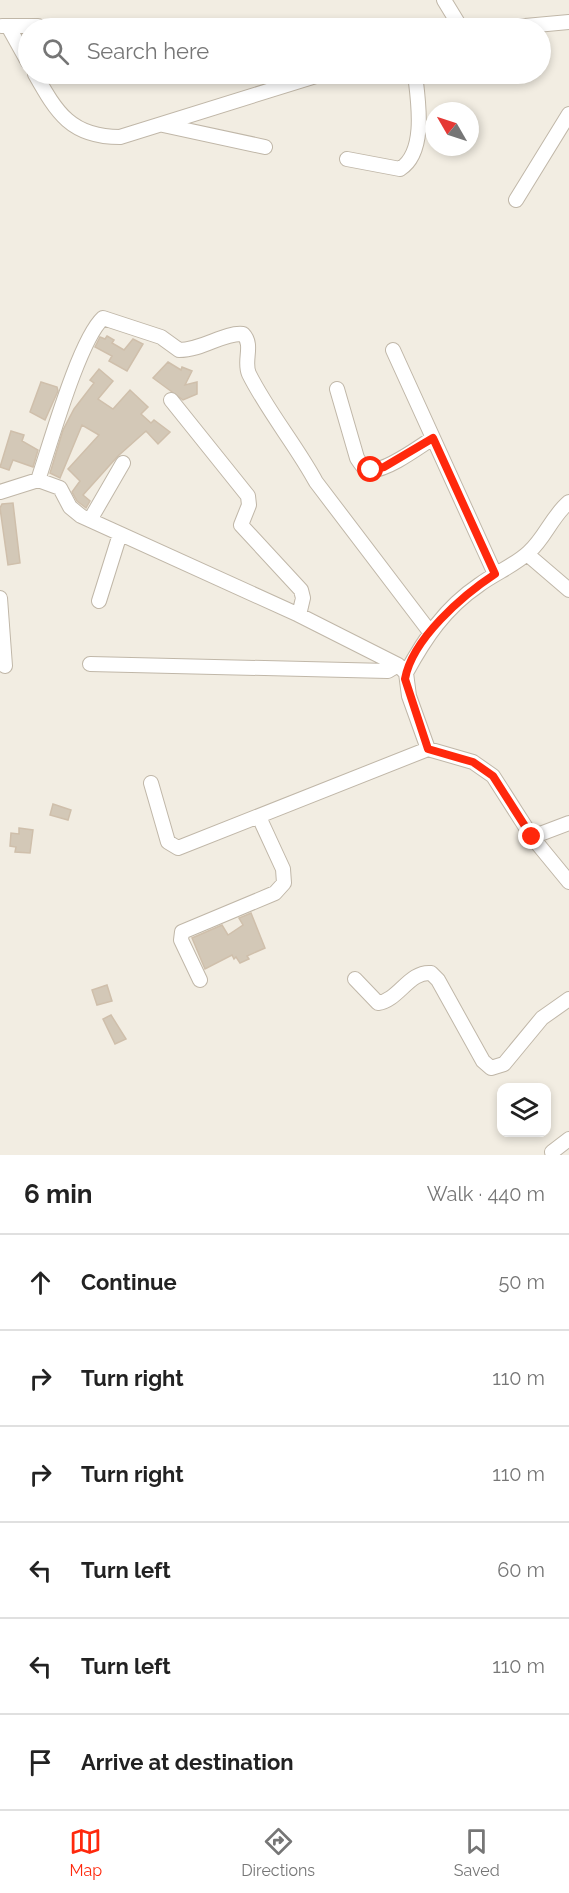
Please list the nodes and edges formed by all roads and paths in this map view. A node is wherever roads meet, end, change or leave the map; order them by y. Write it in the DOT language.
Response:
graph roads {
  1 [pos="444,0"];
  2 [pos="455,18"];
  3 [pos="569,22"];
  4 [pos="551,24"];
  5 [pos="4,26"];
  6 [pos="18,47"];
  7 [pos="41,84"];
  8 [pos="290,84"];
  9 [pos="416,84"];
  10 [pos="569,114"];
  11 [pos="163,124"];
  12 [pos="265,147"];
  13 [pos="348,159"];
  14 [pos="516,200"];
  15 [pos="393,350"];
  16 [pos="338,389"];
  17 [pos="171,400"];
  18 [pos="433,438"];
  19 [pos="123,463"];
  20 [pos="38,480"];
  21 [pos="0,492"];
  22 [pos="569,502"];
  23 [pos="90,520"];
  24 [pos="120,534"];
  25 [pos="527,554"];
  26 [pos="495,574"];
  27 [pos="569,590"];
  28 [pos="0,598"];
  29 [pos="99,601"];
  30 [pos="299,615"];
  31 [pos="430,632"];
  32 [pos="90,664"];
  33 [pos="5,666"];
  34 [pos="402,669"];
  35 [pos="428,749"];
  36 [pos="151,783"];
  37 [pos="259,817"];
  38 [pos="569,823"];
  39 [pos="532,837"];
  40 [pos="569,882"];
  41 [pos="355,979"];
  42 [pos="200,980"];
  43 [pos="569,999"];
  44 [pos="569,1139"];
  45 [pos="552,1152"];
  1 -- 2 [label="street"];
  3 -- 4 [label="street"];
  5 -- 6 [label="street"];
  7 -- 11 [label="street"];
  8 -- 11 [label="street"];
  9 -- 13 [label="street"];
  10 -- 14 [label="street"];
  11 -- 12 [label="street"];
  15 -- 18 [label="street"];
  16 -- 18 [label="street"];
  17 -- 30 [label="street"];
  18 -- 26 [label="street"];
  19 -- 23 [label="street"];
  20 -- 21 [label="street"];
  20 -- 23 [label="street"];
  20 -- 31 [label="street"];
  22 -- 25 [label="street"];
  23 -- 24 [label="street"];
  24 -- 29 [label="street"];
  24 -- 30 [label="street"];
  25 -- 26 [label="street"];
  25 -- 27 [label="street"];
  26 -- 31 [label="street"];
  28 -- 33 [label="street"];
  30 -- 34 [label="street"];
  31 -- 34 [label="street"];
  32 -- 34 [label="street"];
  34 -- 35 [label="street"];
  35 -- 37 [label="street"];
  35 -- 39 [label="street"];
  36 -- 37 [label="street"];
  37 -- 42 [label="street"];
  38 -- 39 [label="street"];
  39 -- 40 [label="street"];
  41 -- 43 [label="street"];
  44 -- 45 [label="street"];
}
